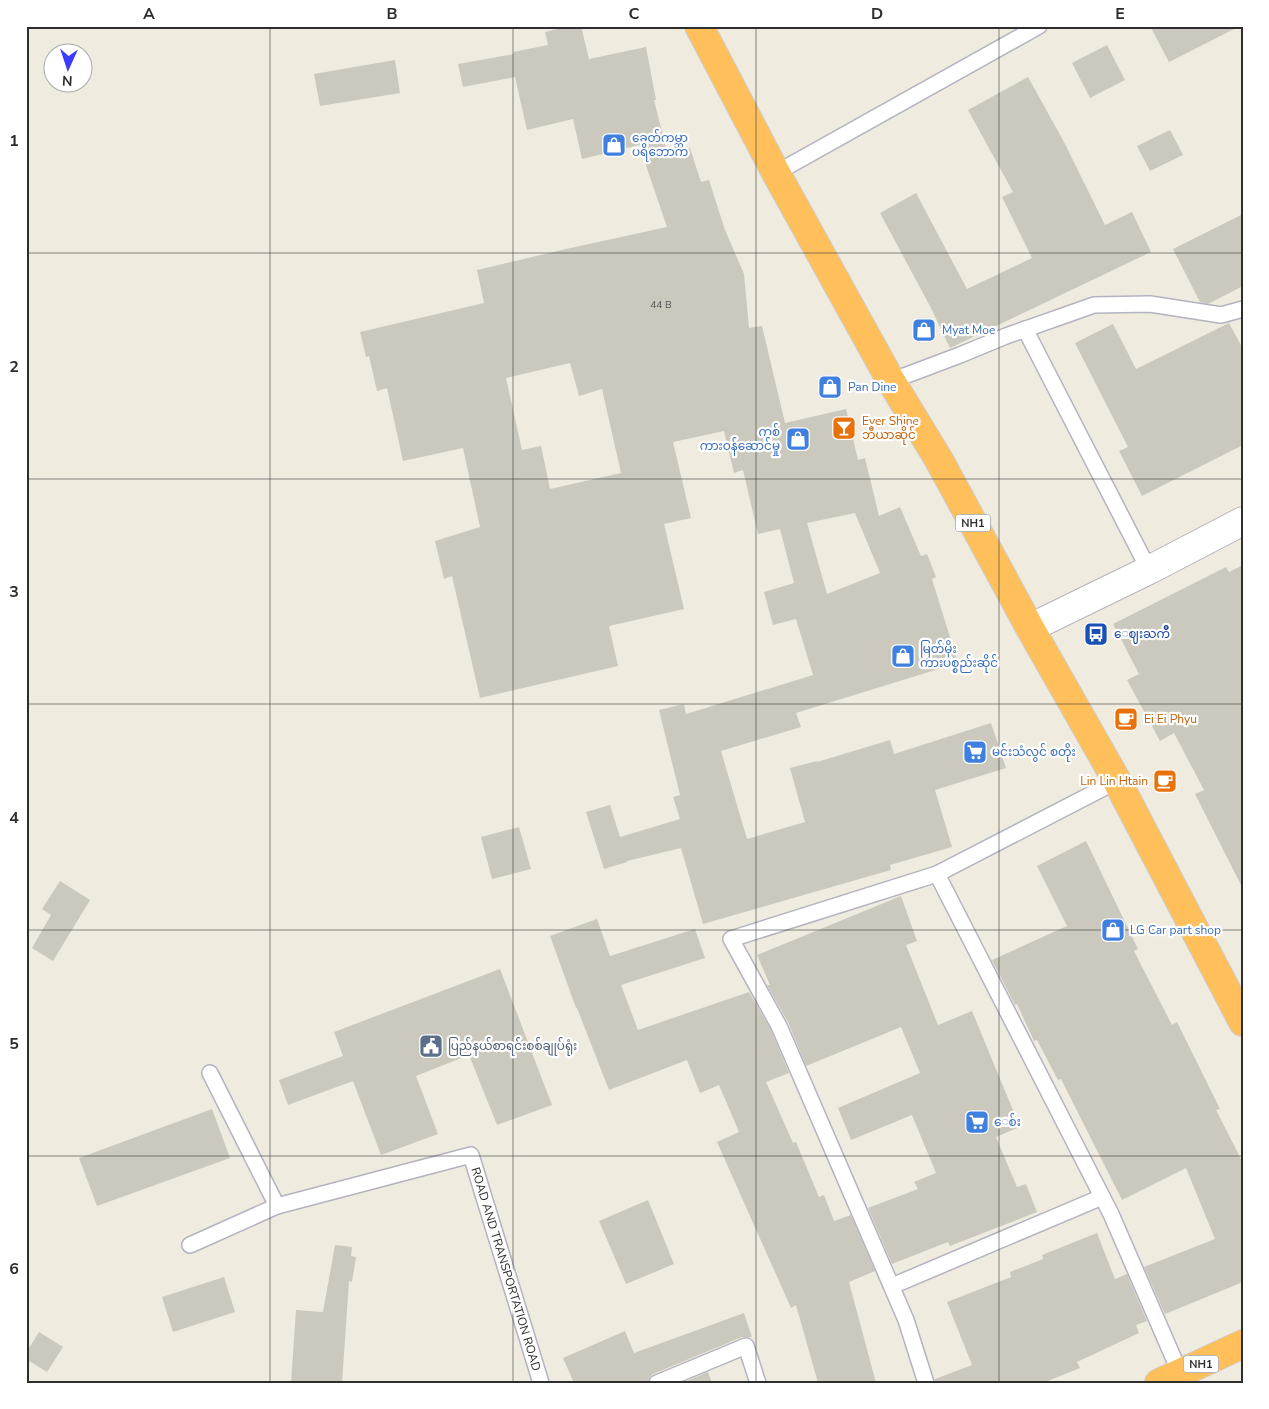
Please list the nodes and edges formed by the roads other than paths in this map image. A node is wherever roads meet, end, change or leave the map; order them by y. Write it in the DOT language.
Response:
graph roads {
  1 [pos="699,26"];
  2 [pos="1039,26"];
  3 [pos="776,173"];
  4 [pos="1243,309"];
  5 [pos="1025,329"];
  6 [pos="891,381"];
  7 [pos="1243,521"];
  8 [pos="1149,570"];
  9 [pos="1030,628"];
  10 [pos="1117,781"];
  11 [pos="937,874"];
  12 [pos="1239,1006"];
  13 [pos="210,1073"];
  14 [pos="1102,1197"];
  15 [pos="277,1206"];
  16 [pos="190,1245"];
  17 [pos="892,1286"];
  18 [pos="1243,1344"];
  19 [pos="1170,1378"];
  20 [pos="541,1383"];
  21 [pos="657,1383"];
  22 [pos="758,1383"];
  23 [pos="926,1383"];
  1 -- 3 [label="highway, NH1"];
  2 -- 3 [label="lane"];
  3 -- 6 [label="highway, NH1"];
  4 -- 5 [label="lane"];
  5 -- 6 [label="lane"];
  5 -- 8 [label="lane"];
  6 -- 9 [label="highway, NH1"];
  7 -- 8 [label="street"];
  8 -- 9 [label="street"];
  9 -- 10 [label="highway, NH1"];
  10 -- 11 [label="lane"];
  10 -- 12 [label="highway, NH1"];
  11 -- 14 [label="lane"];
  11 -- 17 [label="lane"];
  13 -- 15 [label="lane"];
  14 -- 17 [label="lane"];
  14 -- 19 [label="lane"];
  15 -- 16 [label="lane"];
  15 -- 20 [label="lane, ROAD AND TRANSPORTATION ROAD"];
  17 -- 23 [label="lane"];
  18 -- 19 [label="highway, NH1"];
  21 -- 22 [label="lane"];
}
